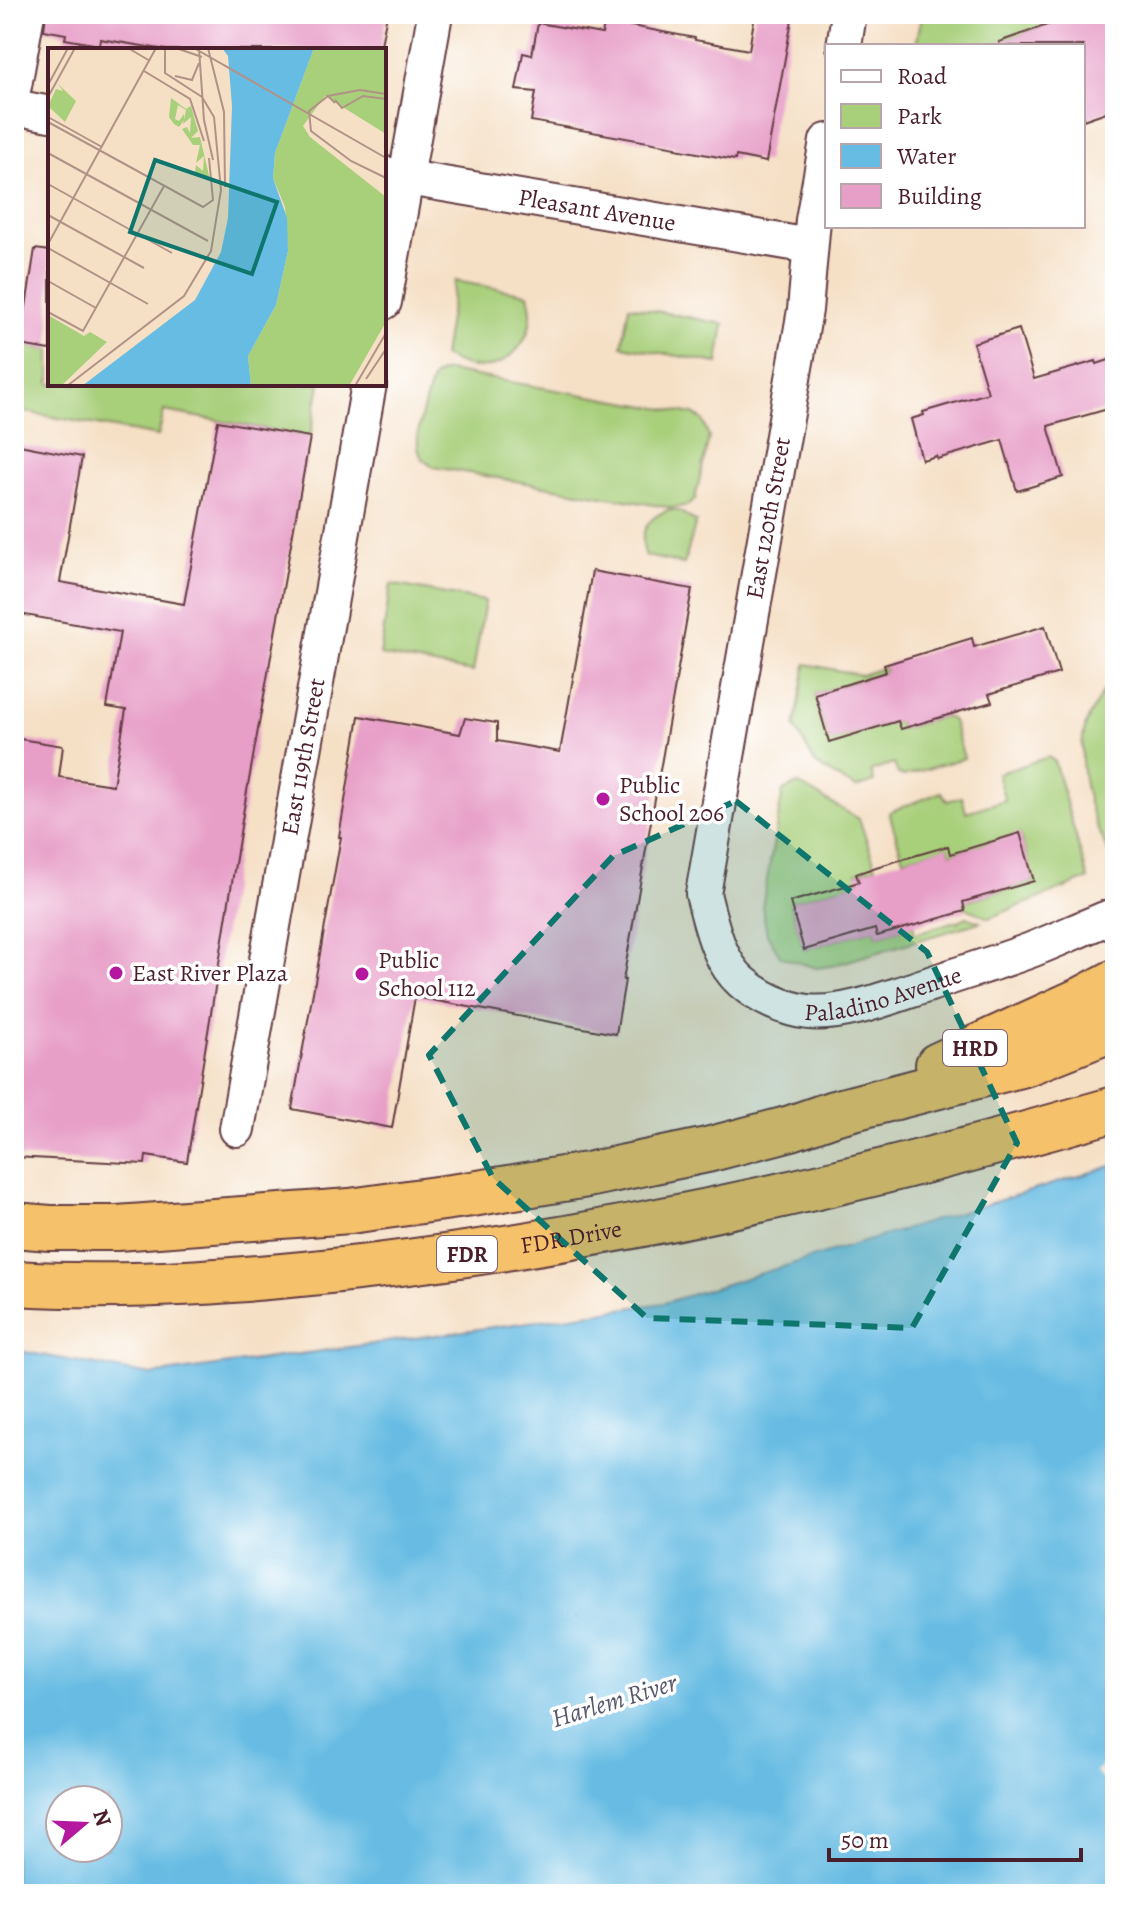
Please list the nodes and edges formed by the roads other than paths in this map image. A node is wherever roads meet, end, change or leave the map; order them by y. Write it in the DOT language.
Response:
graph roads {
  1 [pos="27,14"];
  2 [pos="435,14"];
  3 [pos="849,14"];
  4 [pos="844,44"];
  5 [pos="14,86"];
  6 [pos="14,107"];
  7 [pos="48,114"];
  8 [pos="825,153"];
  9 [pos="395,176"];
  10 [pos="810,246"];
  11 [pos="386,279"];
  12 [pos="369,386"];
  13 [pos="703,894"];
  14 [pos="1115,915"];
  15 [pos="1115,982"];
  16 [pos="1115,1028"];
  17 [pos="1115,1077"];
  18 [pos="1115,1109"];
  19 [pos="834,1113"];
  20 [pos="237,1129"];
  21 [pos="912,1164"];
  22 [pos="14,1225"];
  23 [pos="14,1283"];
  1 -- 5 [label="street"];
  2 -- 9 [label="street"];
  3 -- 4 [label="street"];
  6 -- 7 [label="street"];
  8 -- 10 [label="street, East 120th Street"];
  9 -- 10 [label="street, Pleasant Avenue"];
  9 -- 11 [label="street"];
  10 -- 13 [label="street, East 120th Street"];
  12 -- 20 [label="street, East 119th Street"];
  13 -- 14 [label="street, Paladino Avenue"];
  15 -- 19 [label="highway, HRD"];
  16 -- 19 [label="highway"];
  17 -- 21 [label="highway"];
  18 -- 21 [label="highway, FDR Drive / FDR"];
  19 -- 22 [label="highway"];
  21 -- 23 [label="highway, FDR Drive / FDR"];
}
